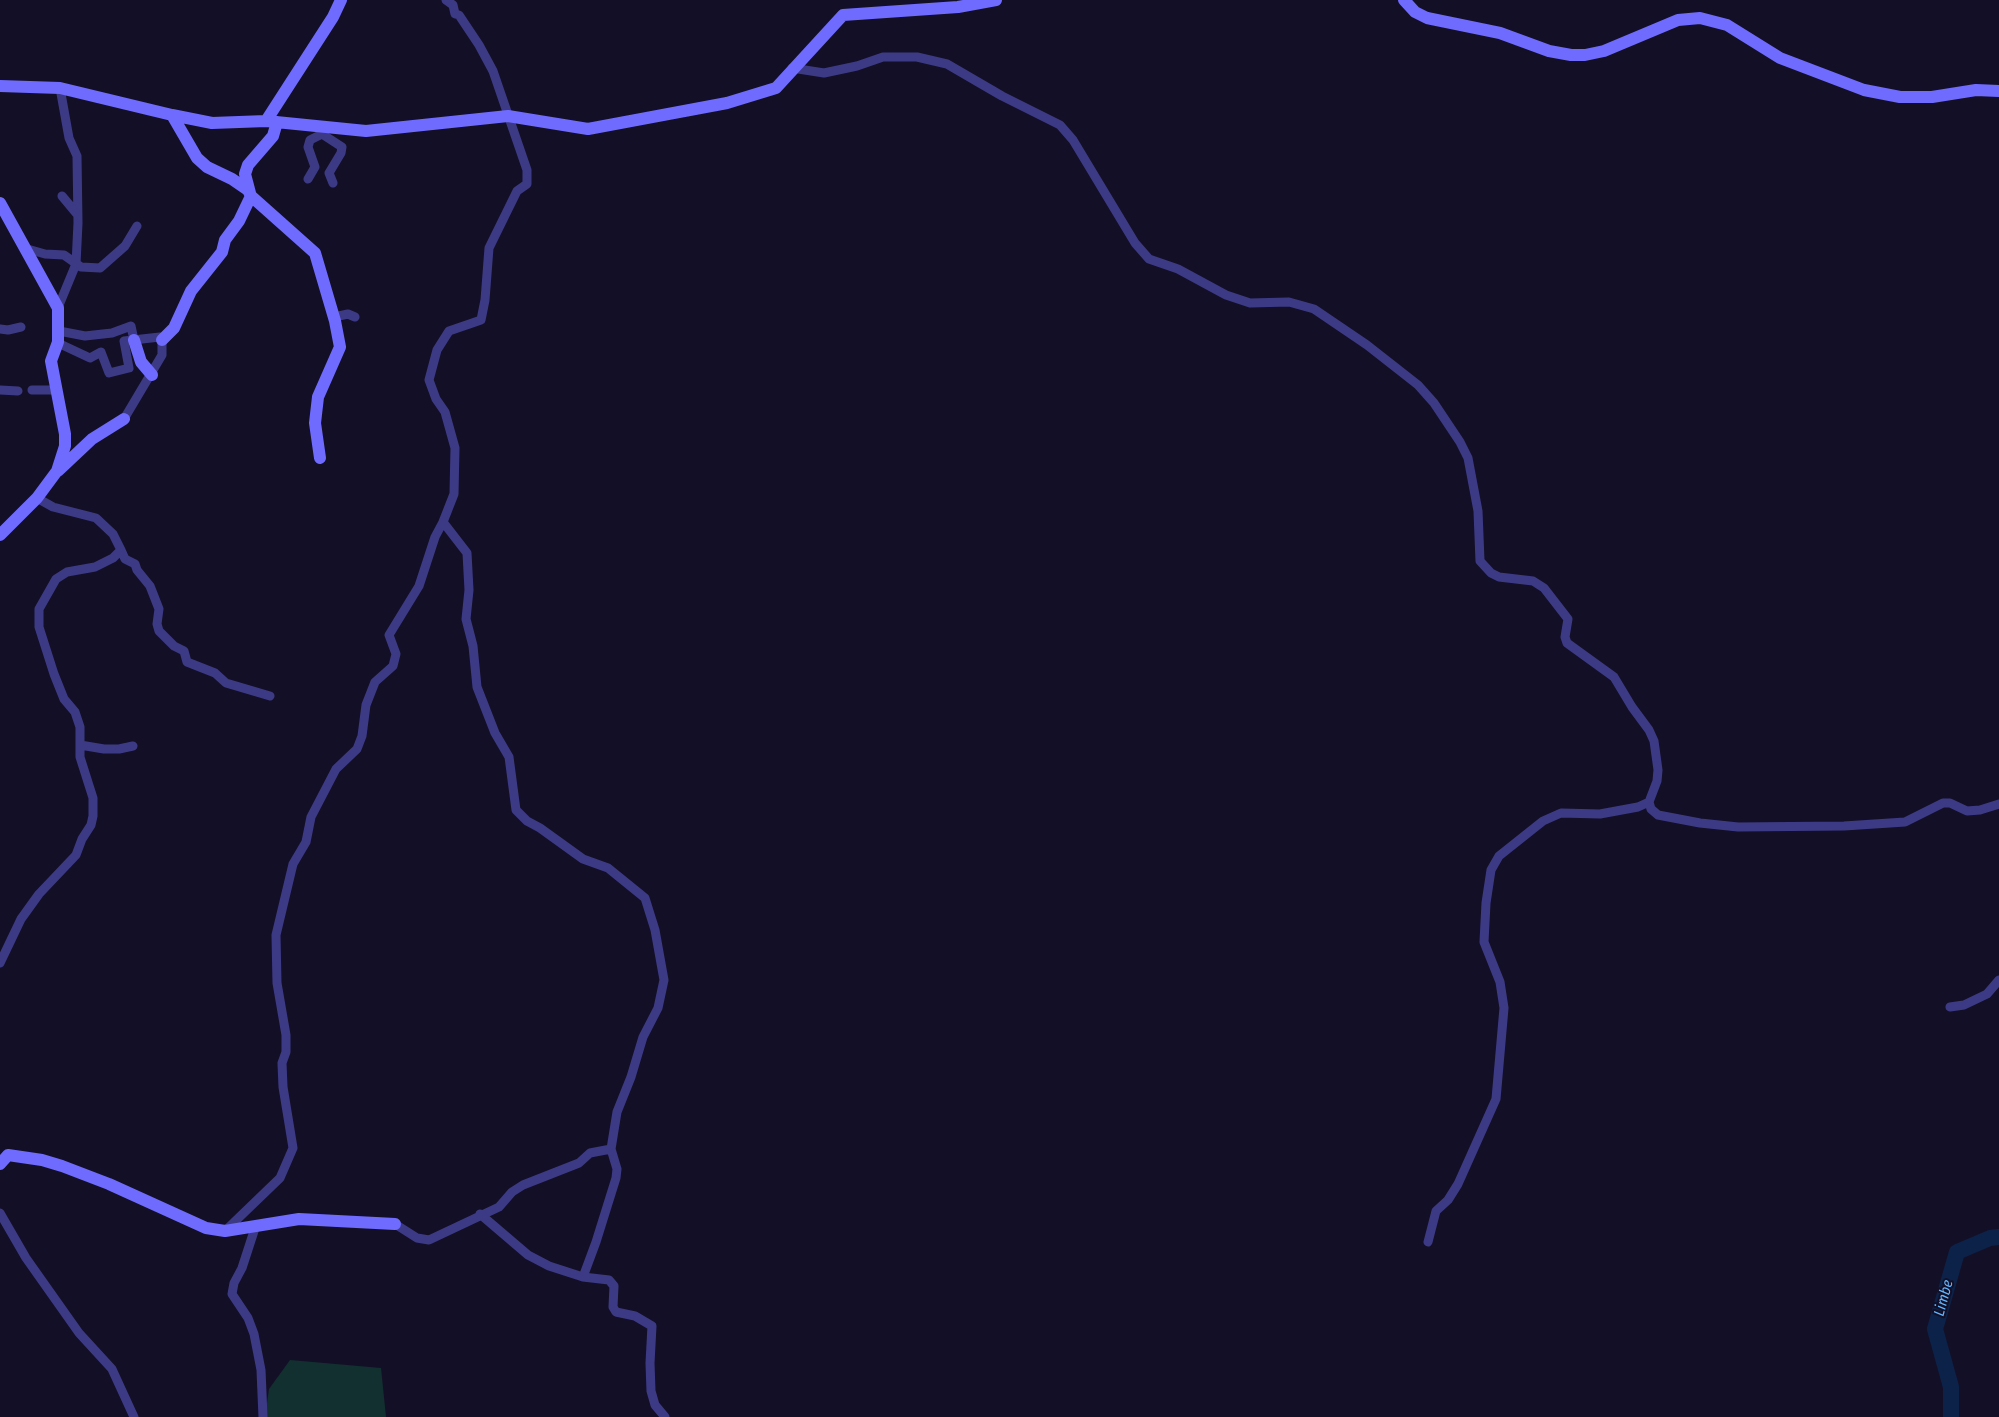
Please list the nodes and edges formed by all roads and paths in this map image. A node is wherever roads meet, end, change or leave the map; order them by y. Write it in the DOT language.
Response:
graph roads {
  1 [pos="341,0"];
  2 [pos="446,0"];
  3 [pos="996,0"];
  4 [pos="1404,0"];
  5 [pos="792,68"];
  6 [pos="0,86"];
  7 [pos="60,88"];
  8 [pos="1999,91"];
  9 [pos="172,116"];
  10 [pos="508,116"];
  11 [pos="271,122"];
  12 [pos="324,130"];
  13 [pos="308,179"];
  14 [pos="333,183"];
  15 [pos="251,194"];
  16 [pos="62,196"];
  17 [pos="1,210"];
  18 [pos="78,217"];
  19 [pos="137,226"];
  20 [pos="24,248"];
  21 [pos="76,264"];
  22 [pos="57,310"];
  23 [pos="334,317"];
  24 [pos="355,317"];
  25 [pos="21,327"];
  26 [pos="0,329"];
  27 [pos="59,337"];
  28 [pos="134,340"];
  29 [pos="162,340"];
  30 [pos="152,375"];
  31 [pos="0,390"];
  32 [pos="32,390"];
  33 [pos="57,390"];
  34 [pos="18,391"];
  35 [pos="124,419"];
  36 [pos="320,458"];
  37 [pos="57,471"];
  38 [pos="37,498"];
  39 [pos="443,522"];
  40 [pos="0,535"];
  41 [pos="121,550"];
  42 [pos="270,696"];
  43 [pos="80,745"];
  44 [pos="133,746"];
  45 [pos="1649,802"];
  46 [pos="1999,804"];
  47 [pos="0,963"];
  48 [pos="1999,980"];
  49 [pos="1950,1007"];
  50 [pos="611,1149"];
  51 [pos="0,1164"];
  52 [pos="0,1213"];
  53 [pos="480,1214"];
  54 [pos="395,1224"];
  55 [pos="255,1228"];
  56 [pos="225,1231"];
  57 [pos="1428,1242"];
  58 [pos="583,1277"];
  59 [pos="134,1417"];
  60 [pos="264,1417"];
  61 [pos="665,1417"];
  1 -- 11 [label="street"];
  2 -- 10 [label="street"];
  3 -- 5 [label="street"];
  4 -- 8 [label="street"];
  5 -- 10 [label="street"];
  5 -- 45 [label="street"];
  6 -- 7 [label="street"];
  7 -- 9 [label="street"];
  7 -- 18 [label="street"];
  9 -- 11 [label="street"];
  9 -- 15 [label="street"];
  10 -- 12 [label="street"];
  10 -- 39 [label="street"];
  11 -- 12 [label="street"];
  11 -- 15 [label="street"];
  12 -- 13 [label="street"];
  12 -- 14 [label="street"];
  15 -- 23 [label="street"];
  15 -- 29 [label="street"];
  16 -- 18 [label="street"];
  17 -- 20 [label="street"];
  18 -- 21 [label="street"];
  19 -- 21 [label="street"];
  20 -- 21 [label="street"];
  20 -- 22 [label="street"];
  21 -- 22 [label="street"];
  22 -- 27 [label="street"];
  23 -- 24 [label="street"];
  23 -- 36 [label="street"];
  25 -- 26 [label="street"];
  27 -- 28 [label="street"];
  27 -- 28 [label="street"];
  27 -- 33 [label="street"];
  28 -- 29 [label="street"];
  28 -- 30 [label="street"];
  29 -- 30 [label="street"];
  30 -- 35 [label="street"];
  31 -- 34 [label="street"];
  32 -- 33 [label="street"];
  33 -- 37 [label="street"];
  35 -- 37 [label="street"];
  37 -- 38 [label="street"];
  38 -- 40 [label="street"];
  38 -- 41 [label="street"];
  39 -- 50 [label="street"];
  39 -- 56 [label="street"];
  41 -- 42 [label="street"];
  41 -- 43 [label="street"];
  43 -- 44 [label="street"];
  43 -- 47 [label="street"];
  45 -- 46 [label="street"];
  45 -- 57 [label="street"];
  48 -- 49 [label="street"];
  50 -- 53 [label="street"];
  50 -- 58 [label="street"];
  51 -- 56 [label="street"];
  52 -- 59 [label="street"];
  53 -- 54 [label="street"];
  53 -- 58 [label="street"];
  54 -- 55 [label="street"];
  55 -- 56 [label="street"];
  55 -- 60 [label="street"];
  58 -- 61 [label="street"];
}
